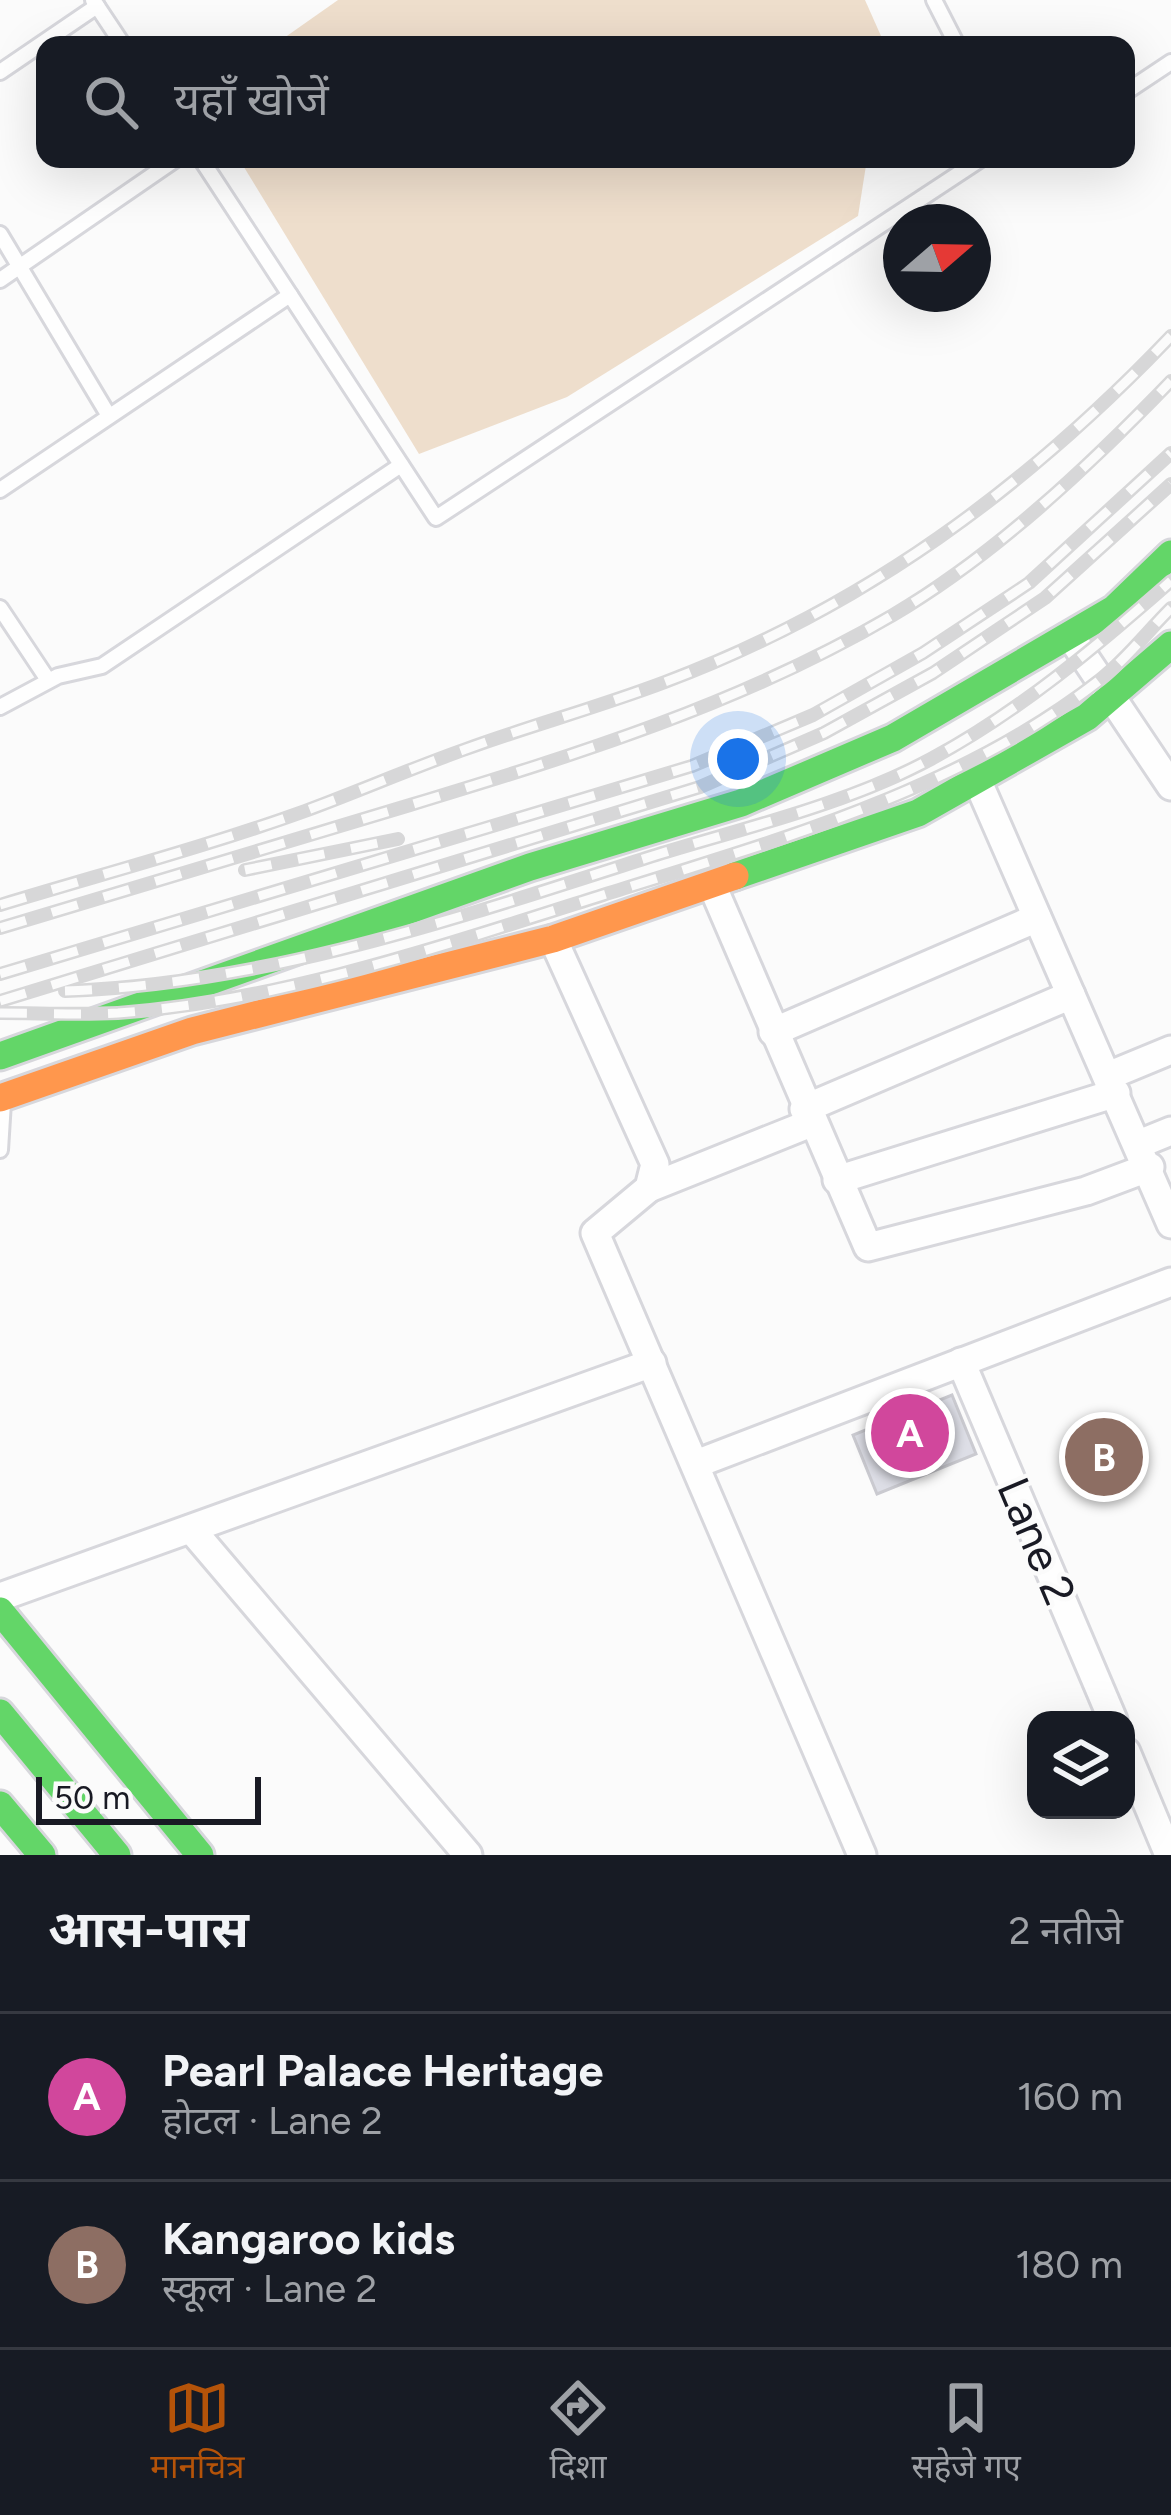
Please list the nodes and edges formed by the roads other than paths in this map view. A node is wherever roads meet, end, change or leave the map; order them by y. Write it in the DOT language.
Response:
graph roads {
  1 [pos="934,0"];
  2 [pos="95,3"];
  3 [pos="50,36"];
  4 [pos="117,36"];
  5 [pos="952,36"];
  6 [pos="36,46"];
  7 [pos="1171,62"];
  8 [pos="0,72"];
  9 [pos="1135,86"];
  10 [pos="163,168"];
  11 [pos="207,168"];
  12 [pos="967,168"];
  13 [pos="0,233"];
  14 [pos="21,266"];
  15 [pos="0,280"];
  16 [pos="290,295"];
  17 [pos="110,416"];
  18 [pos="401,465"];
  19 [pos="0,490"];
  20 [pos="1171,554"];
  21 [pos="0,608"];
  22 [pos="1071,638"];
  23 [pos="1171,646"];
  24 [pos="48,680"];
  25 [pos="1111,698"];
  26 [pos="0,707"];
  27 [pos="978,782"];
  28 [pos="1171,786"];
  29 [pos="712,886"];
  30 [pos="1037,918"];
  31 [pos="554,939"];
  32 [pos="1071,995"];
  33 [pos="772,1032"];
  34 [pos="1171,1050"];
  35 [pos="0,1056"];
  36 [pos="1112,1085"];
  37 [pos="2,1098"];
  38 [pos="807,1116"];
  39 [pos="1171,1131"];
  40 [pos="0,1150"];
  41 [pos="1145,1155"];
  42 [pos="837,1180"];
  43 [pos="649,1188"];
  44 [pos="1170,1216"];
  45 [pos="1171,1282"];
  46 [pos="961,1362"];
  47 [pos="652,1363"];
  48 [pos="696,1464"];
  49 [pos="191,1529"];
  50 [pos="0,1597"];
  51 [pos="0,1611"];
  52 [pos="1108,1711"];
  53 [pos="0,1713"];
  54 [pos="1135,1774"];
  55 [pos="0,1805"];
  56 [pos="42,1855"];
  57 [pos="117,1855"];
  58 [pos="200,1855"];
  59 [pos="468,1855"];
  60 [pos="862,1855"];
  61 [pos="1169,1855"];
  1 -- 5 [label="lane"];
  2 -- 3 [label="lane"];
  2 -- 4 [label="lane"];
  6 -- 8 [label="lane"];
  7 -- 9 [label="lane"];
  10 -- 14 [label="lane"];
  11 -- 16 [label="lane"];
  12 -- 18 [label="lane"];
  13 -- 14 [label="lane"];
  14 -- 15 [label="lane"];
  14 -- 17 [label="lane"];
  16 -- 17 [label="lane"];
  16 -- 18 [label="lane"];
  17 -- 19 [label="lane"];
  18 -- 24 [label="lane"];
  20 -- 22 [label="main road"];
  21 -- 24 [label="lane"];
  22 -- 25 [label="street"];
  22 -- 35 [label="main road"];
  23 -- 25 [label="main road"];
  24 -- 26 [label="lane"];
  25 -- 27 [label="main road"];
  25 -- 28 [label="street"];
  27 -- 29 [label="main road"];
  27 -- 30 [label="street"];
  29 -- 31 [label="main road"];
  29 -- 33 [label="street"];
  30 -- 32 [label="street"];
  30 -- 33 [label="street"];
  31 -- 37 [label="main road"];
  31 -- 43 [label="street"];
  32 -- 36 [label="street"];
  32 -- 38 [label="street"];
  33 -- 38 [label="street"];
  34 -- 36 [label="street"];
  36 -- 41 [label="street"];
  36 -- 42 [label="street"];
  37 -- 40 [label="lane"];
  38 -- 42 [label="street"];
  38 -- 43 [label="street"];
  39 -- 41 [label="street"];
  41 -- 42 [label="street"];
  41 -- 44 [label="street"];
  43 -- 47 [label="street"];
  45 -- 46 [label="street"];
  46 -- 48 [label="street"];
  46 -- 52 [label="street, Lane 2"];
  47 -- 48 [label="street"];
  47 -- 49 [label="street"];
  48 -- 60 [label="street"];
  49 -- 50 [label="street"];
  49 -- 59 [label="street"];
  51 -- 58 [label="main road"];
  53 -- 57 [label="main road"];
  54 -- 61 [label="street"];
  55 -- 56 [label="main road"];
}
